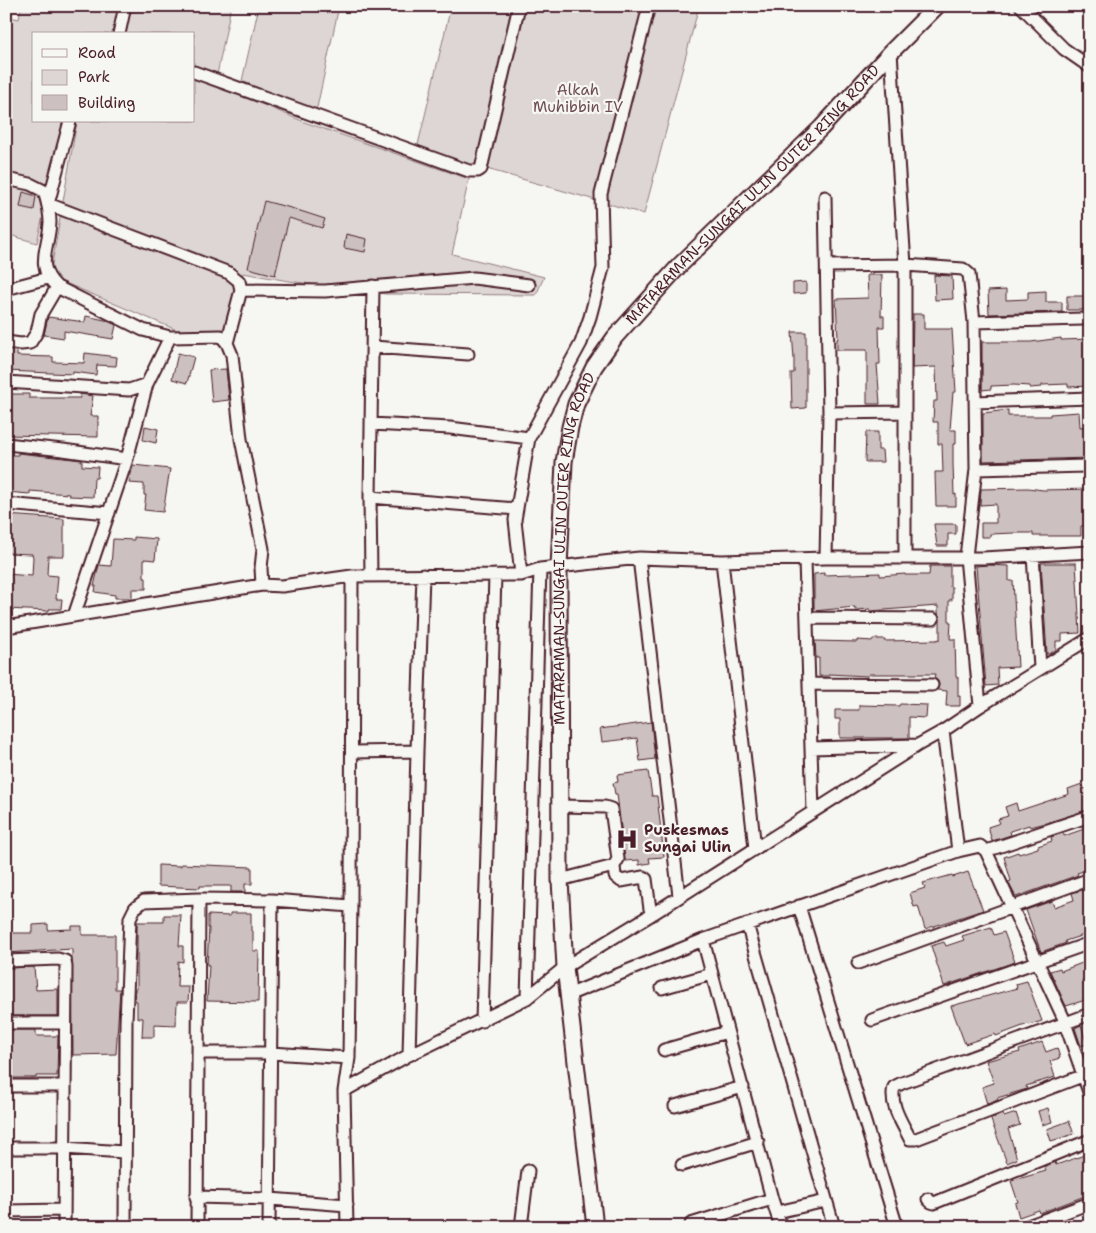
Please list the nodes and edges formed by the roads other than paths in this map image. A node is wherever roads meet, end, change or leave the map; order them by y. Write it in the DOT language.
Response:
graph roads {
  1 [pos="125,6"];
  2 [pos="519,6"];
  3 [pos="649,6"];
  4 [pos="937,6"];
  5 [pos="1021,6"];
  6 [pos="119,32"];
  7 [pos="891,52"];
  8 [pos="1090,67"];
  9 [pos="195,72"];
  10 [pos="70,122"];
  11 [pos="6,179"];
  12 [pos="825,197"];
  13 [pos="48,204"];
  14 [pos="905,265"];
  15 [pos="827,266"];
  16 [pos="48,278"];
  17 [pos="529,284"];
  18 [pos="373,286"];
  19 [pos="57,287"];
  20 [pos="6,290"];
  21 [pos="241,290"];
  22 [pos="1083,319"];
  23 [pos="974,322"];
  24 [pos="170,336"];
  25 [pos="6,342"];
  26 [pos="227,343"];
  27 [pos="373,347"];
  28 [pos="468,354"];
  29 [pos="6,382"];
  30 [pos="147,384"];
  31 [pos="1090,398"];
  32 [pos="975,402"];
  33 [pos="905,412"];
  34 [pos="829,413"];
  35 [pos="371,424"];
  36 [pos="529,438"];
  37 [pos="6,444"];
  38 [pos="127,459"];
  39 [pos="1086,466"];
  40 [pos="976,469"];
  41 [pos="370,497"];
  42 [pos="6,504"];
  43 [pos="517,509"];
  44 [pos="109,513"];
  45 [pos="1090,552"];
  46 [pos="1033,555"];
  47 [pos="966,557"];
  48 [pos="639,558"];
  49 [pos="826,558"];
  50 [pos="905,558"];
  51 [pos="805,560"];
  52 [pos="722,561"];
  53 [pos="559,567"];
  54 [pos="540,569"];
  55 [pos="423,575"];
  56 [pos="495,575"];
  57 [pos="521,575"];
  58 [pos="352,576"];
  59 [pos="371,576"];
  60 [pos="262,585"];
  61 [pos="74,616"];
  62 [pos="807,618"];
  63 [pos="933,619"];
  64 [pos="6,627"];
  65 [pos="1090,638"];
  66 [pos="1040,668"];
  67 [pos="809,684"];
  68 [pos="932,685"];
  69 [pos="980,706"];
  70 [pos="943,731"];
  71 [pos="918,745"];
  72 [pos="811,748"];
  73 [pos="416,751"];
  74 [pos="352,752"];
  75 [pos="560,806"];
  76 [pos="813,811"];
  77 [pos="1090,816"];
  78 [pos="755,848"];
  79 [pos="958,851"];
  80 [pos="986,851"];
  81 [pos="614,866"];
  82 [pos="1090,879"];
  83 [pos="560,880"];
  84 [pos="679,896"];
  85 [pos="199,899"];
  86 [pos="272,900"];
  87 [pos="352,906"];
  88 [pos="799,906"];
  89 [pos="1012,907"];
  90 [pos="654,913"];
  91 [pos="748,924"];
  92 [pos="703,940"];
  93 [pos="1090,943"];
  94 [pos="6,961"];
  95 [pos="1037,962"];
  96 [pos="858,963"];
  97 [pos="565,967"];
  98 [pos="712,974"];
  99 [pos="662,988"];
  100 [pos="568,995"];
  101 [pos="527,998"];
  102 [pos="1090,1014"];
  103 [pos="872,1020"];
  104 [pos="482,1021"];
  105 [pos="6,1023"];
  106 [pos="65,1023"];
  107 [pos="1065,1023"];
  108 [pos="727,1032"];
  109 [pos="664,1050"];
  110 [pos="198,1053"];
  111 [pos="271,1053"];
  112 [pos="409,1055"];
  113 [pos="349,1058"];
  114 [pos="1086,1074"];
  115 [pos="6,1086"];
  116 [pos="65,1086"];
  117 [pos="743,1087"];
  118 [pos="344,1091"];
  119 [pos="1090,1094"];
  120 [pos="675,1106"];
  121 [pos="1090,1140"];
  122 [pos="758,1142"];
  123 [pos="6,1148"];
  124 [pos="64,1148"];
  125 [pos="124,1152"];
  126 [pos="682,1165"];
  127 [pos="528,1171"];
  128 [pos="196,1197"];
  129 [pos="270,1199"];
  130 [pos="772,1199"];
  131 [pos="928,1199"];
  132 [pos="826,1201"];
  133 [pos="1090,1203"];
  134 [pos="347,1205"];
  135 [pos="64,1210"];
  136 [pos="6,1211"];
  137 [pos="777,1212"];
  138 [pos="691,1224"];
  139 [pos="64,1227"];
  140 [pos="125,1227"];
  141 [pos="197,1227"];
  142 [pos="269,1227"];
  143 [pos="346,1227"];
  144 [pos="521,1227"];
  145 [pos="595,1227"];
  146 [pos="781,1227"];
  147 [pos="834,1227"];
  148 [pos="897,1227"];
  149 [pos="1025,1227"];
  1 -- 6 [label="street"];
  2 -- 9 [label="street"];
  3 -- 36 [label="street"];
  4 -- 7 [label="main road, MATARAMAN-SUNGAI ULIN OUTER RING ROAD"];
  5 -- 8 [label="street"];
  7 -- 14 [label="street"];
  7 -- 53 [label="main road, MATARAMAN-SUNGAI ULIN OUTER RING ROAD"];
  10 -- 13 [label="street"];
  11 -- 13 [label="street"];
  12 -- 15 [label="street"];
  13 -- 16 [label="street"];
  13 -- 21 [label="street"];
  14 -- 15 [label="street"];
  14 -- 23 [label="street"];
  14 -- 33 [label="street"];
  15 -- 34 [label="street"];
  16 -- 19 [label="street"];
  16 -- 20 [label="street"];
  17 -- 18 [label="street"];
  18 -- 21 [label="street"];
  18 -- 27 [label="street"];
  19 -- 24 [label="street"];
  19 -- 25 [label="street"];
  21 -- 26 [label="street"];
  22 -- 23 [label="street"];
  23 -- 32 [label="street"];
  24 -- 26 [label="street"];
  24 -- 30 [label="street"];
  26 -- 60 [label="street"];
  27 -- 28 [label="street"];
  27 -- 35 [label="street"];
  29 -- 30 [label="street"];
  30 -- 38 [label="street"];
  31 -- 32 [label="street"];
  32 -- 40 [label="street"];
  33 -- 34 [label="street"];
  33 -- 50 [label="street"];
  34 -- 49 [label="street"];
  35 -- 36 [label="street"];
  35 -- 41 [label="street"];
  36 -- 43 [label="street"];
  37 -- 38 [label="street"];
  38 -- 44 [label="street"];
  39 -- 40 [label="street"];
  40 -- 47 [label="street"];
  41 -- 43 [label="street"];
  41 -- 59 [label="street"];
  42 -- 44 [label="street"];
  43 -- 57 [label="street"];
  44 -- 61 [label="street"];
  45 -- 46 [label="street"];
  46 -- 47 [label="street"];
  46 -- 66 [label="street"];
  47 -- 50 [label="street"];
  47 -- 69 [label="street"];
  48 -- 52 [label="street"];
  48 -- 53 [label="street"];
  48 -- 84 [label="street"];
  49 -- 50 [label="street"];
  49 -- 51 [label="street"];
  51 -- 52 [label="street"];
  51 -- 62 [label="street"];
  52 -- 78 [label="street"];
  53 -- 54 [label="street"];
  53 -- 75 [label="main road, MATARAMAN-SUNGAI ULIN OUTER RING ROAD"];
  54 -- 57 [label="street"];
  54 -- 101 [label="street"];
  55 -- 56 [label="street"];
  55 -- 59 [label="street"];
  55 -- 73 [label="street"];
  56 -- 57 [label="street"];
  56 -- 104 [label="street"];
  58 -- 59 [label="street"];
  58 -- 60 [label="street"];
  58 -- 74 [label="street"];
  60 -- 61 [label="street"];
  61 -- 64 [label="street"];
  62 -- 63 [label="street"];
  62 -- 67 [label="street"];
  65 -- 66 [label="street"];
  66 -- 69 [label="street"];
  67 -- 68 [label="street"];
  67 -- 72 [label="street"];
  69 -- 70 [label="street"];
  70 -- 71 [label="street"];
  70 -- 79 [label="street"];
  71 -- 72 [label="street"];
  71 -- 76 [label="street"];
  72 -- 76 [label="street"];
  73 -- 74 [label="street"];
  73 -- 112 [label="street"];
  74 -- 87 [label="street"];
  75 -- 81 [label="street"];
  75 -- 83 [label="main road, MATARAMAN-SUNGAI ULIN OUTER RING ROAD"];
  76 -- 78 [label="street"];
  77 -- 80 [label="street"];
  78 -- 84 [label="street"];
  79 -- 80 [label="street"];
  79 -- 88 [label="street"];
  80 -- 89 [label="street"];
  81 -- 83 [label="street"];
  81 -- 90 [label="street"];
  82 -- 89 [label="street"];
  83 -- 97 [label="main road, MATARAMAN-SUNGAI ULIN OUTER RING ROAD"];
  84 -- 90 [label="street"];
  85 -- 86 [label="street"];
  85 -- 110 [label="street"];
  85 -- 125 [label="street"];
  86 -- 87 [label="street"];
  86 -- 111 [label="street"];
  87 -- 113 [label="street"];
  88 -- 91 [label="street"];
  88 -- 148 [label="street"];
  89 -- 95 [label="street"];
  89 -- 96 [label="street"];
  90 -- 97 [label="street"];
  91 -- 92 [label="street"];
  91 -- 132 [label="street"];
  92 -- 98 [label="street"];
  92 -- 100 [label="street"];
  93 -- 95 [label="street"];
  94 -- 106 [label="street"];
  95 -- 103 [label="street"];
  95 -- 107 [label="street"];
  97 -- 100 [label="main road, MATARAMAN-SUNGAI ULIN OUTER RING ROAD"];
  97 -- 101 [label="street"];
  98 -- 99 [label="street"];
  98 -- 108 [label="street"];
  100 -- 145 [label="main road, MATARAMAN-SUNGAI ULIN OUTER RING ROAD"];
  101 -- 104 [label="street"];
  102 -- 107 [label="street"];
  104 -- 112 [label="street"];
  105 -- 106 [label="street"];
  106 -- 116 [label="street"];
  107 -- 114 [label="street"];
  107 -- 114 [label="street"];
  108 -- 109 [label="street"];
  108 -- 117 [label="street"];
  110 -- 111 [label="street"];
  110 -- 128 [label="street"];
  111 -- 113 [label="street"];
  111 -- 129 [label="street"];
  112 -- 118 [label="street"];
  113 -- 118 [label="street"];
  114 -- 119 [label="street"];
  115 -- 116 [label="street"];
  116 -- 124 [label="street"];
  117 -- 120 [label="street"];
  117 -- 122 [label="street"];
  118 -- 134 [label="street"];
  121 -- 131 [label="street"];
  122 -- 126 [label="street"];
  122 -- 130 [label="street"];
  123 -- 124 [label="street"];
  124 -- 125 [label="street"];
  124 -- 135 [label="street"];
  125 -- 140 [label="street"];
  127 -- 144 [label="street"];
  128 -- 129 [label="street"];
  128 -- 141 [label="street"];
  129 -- 134 [label="street"];
  129 -- 142 [label="street"];
  130 -- 137 [label="street"];
  130 -- 138 [label="street"];
  132 -- 137 [label="street"];
  132 -- 147 [label="street"];
  133 -- 149 [label="street"];
  134 -- 143 [label="street"];
  135 -- 136 [label="street"];
  135 -- 139 [label="street"];
  137 -- 146 [label="street"];
}
